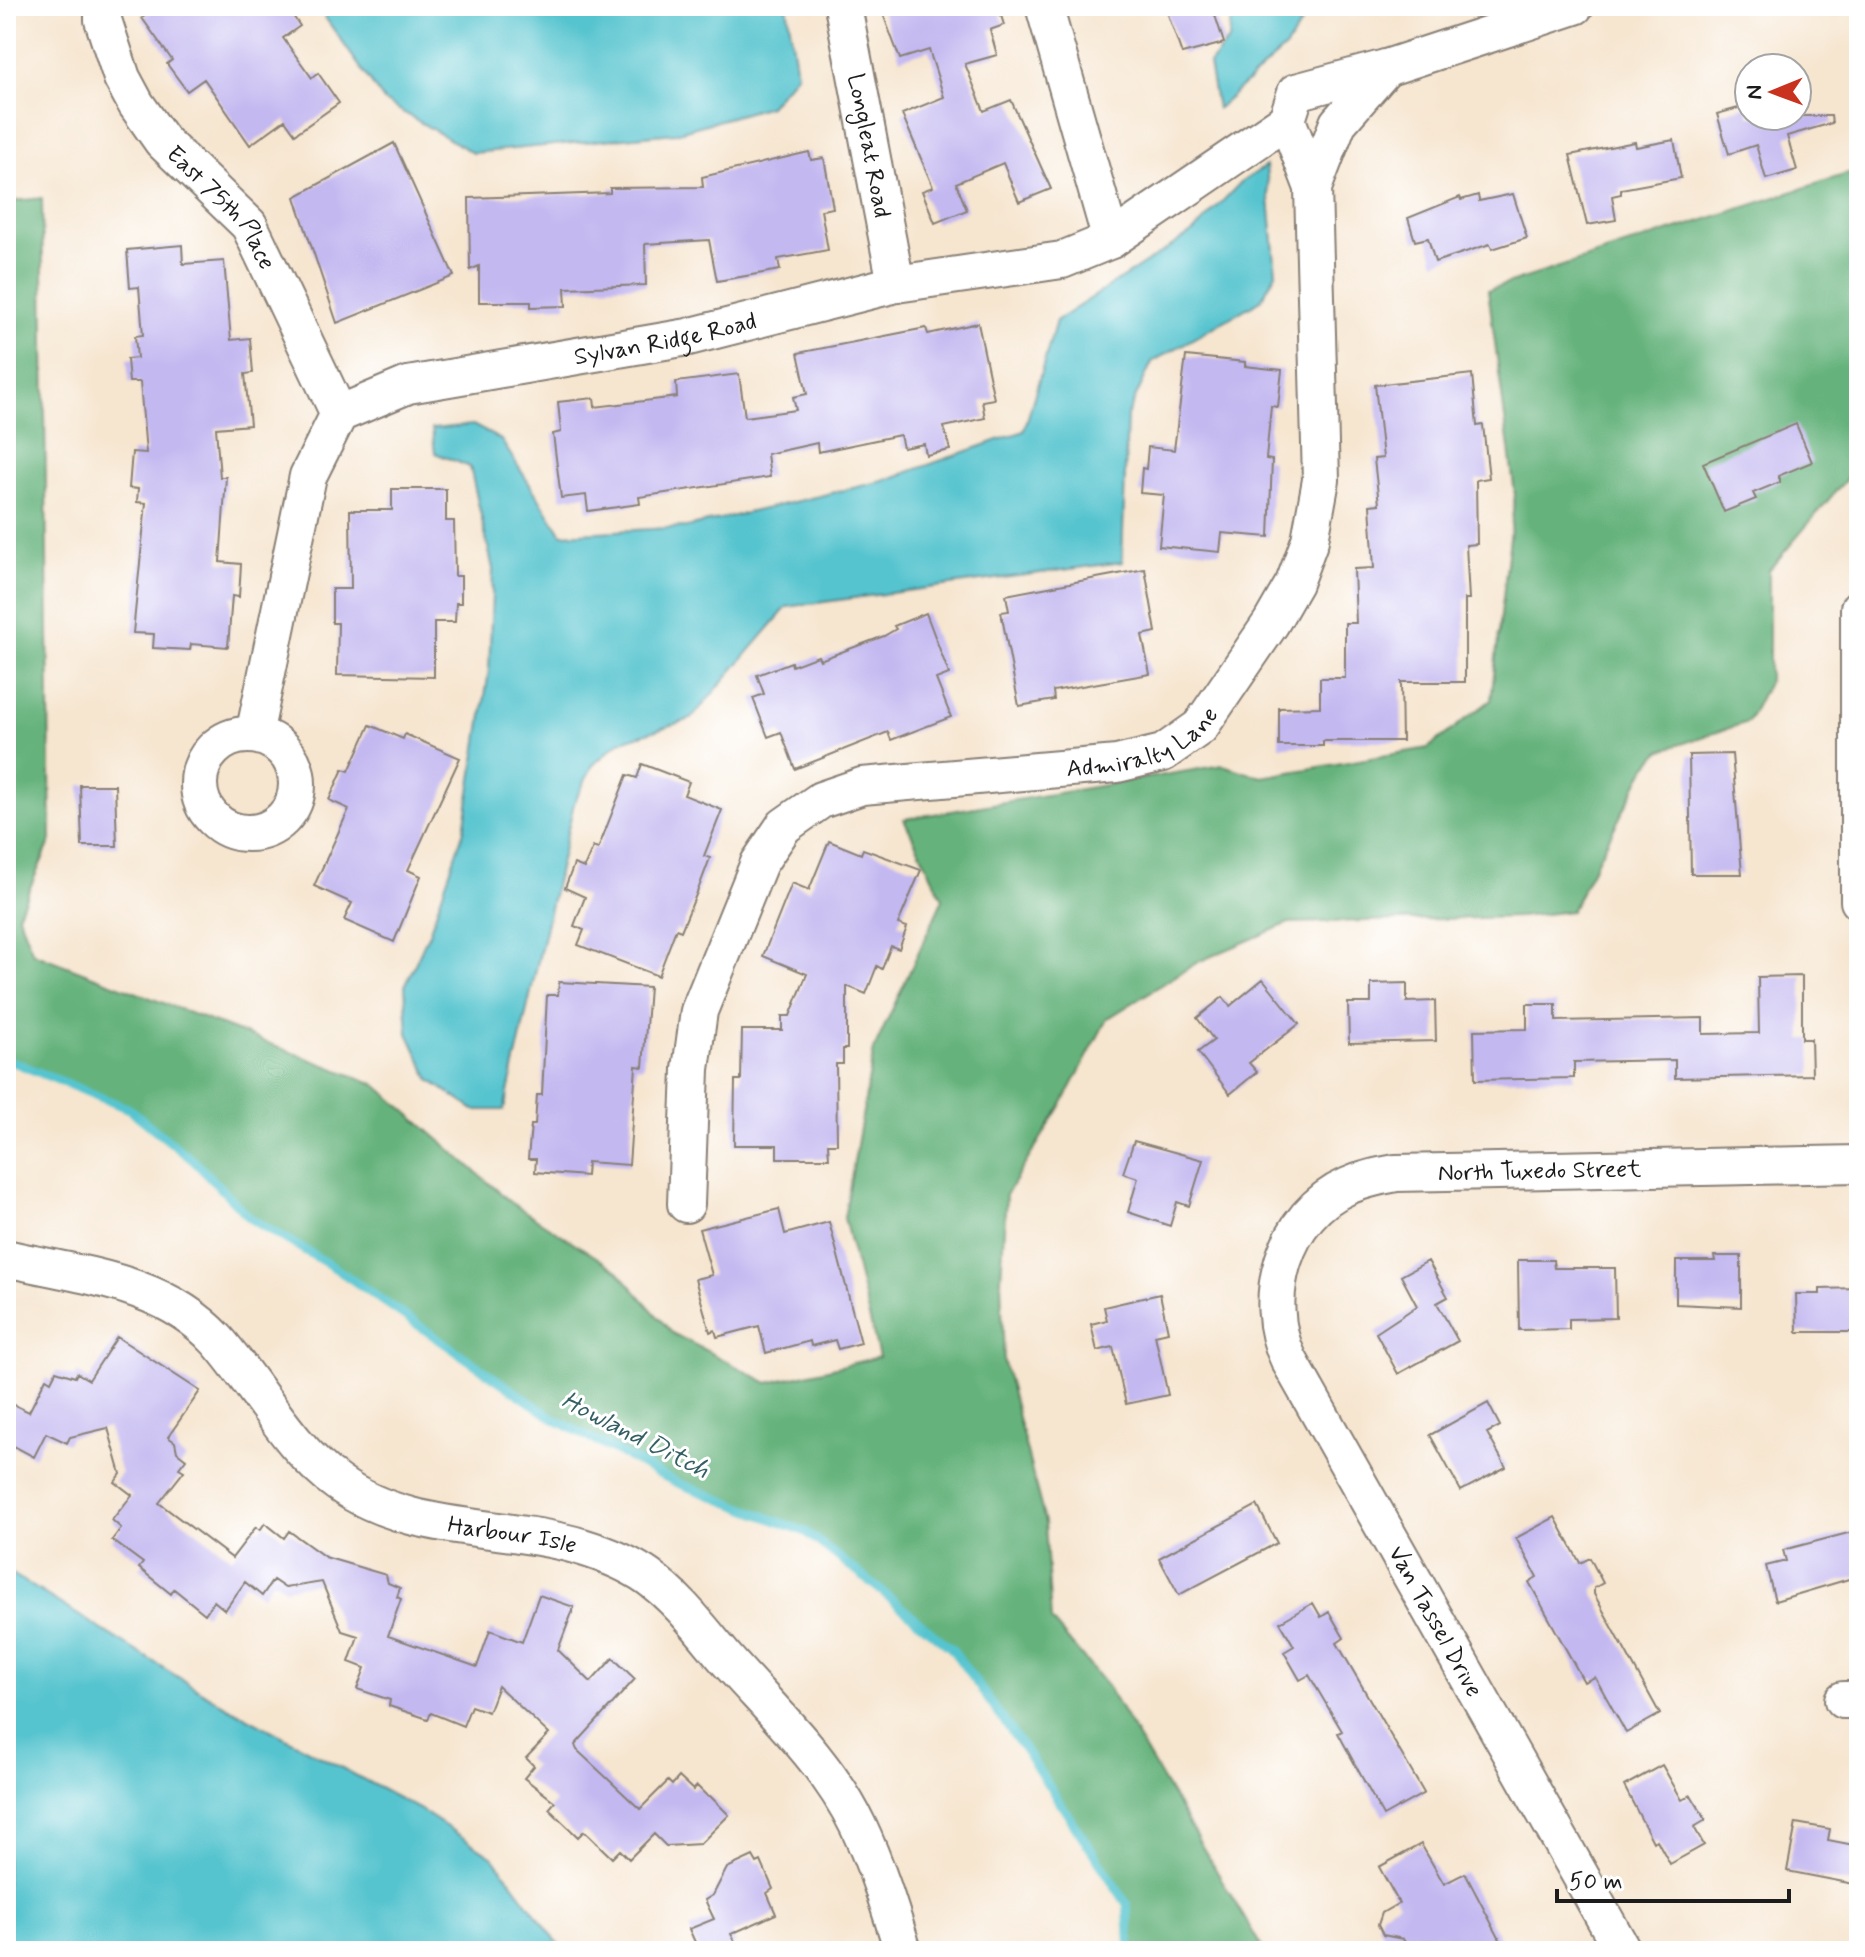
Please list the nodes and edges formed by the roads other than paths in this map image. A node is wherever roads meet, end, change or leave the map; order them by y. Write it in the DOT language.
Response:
graph roads {
  1 [pos="103,6"];
  2 [pos="843,6"];
  3 [pos="1044,6"];
  4 [pos="1575,6"];
  5 [pos="1386,68"];
  6 [pos="1287,120"];
  7 [pos="1313,188"];
  8 [pos="1111,240"];
  9 [pos="896,284"];
  10 [pos="339,414"];
  11 [pos="1858,608"];
  12 [pos="254,735"];
  13 [pos="1859,901"];
  14 [pos="1859,1164"];
  15 [pos="686,1204"];
  16 [pos="6,1258"];
  17 [pos="1276,1284"];
  18 [pos="903,1951"];
  19 [pos="1623,1951"];
  1 -- 10 [label="street, East 75th Place"];
  2 -- 9 [label="street, Longleat Road"];
  3 -- 8 [label="street"];
  4 -- 5 [label="street, Sylvan Ridge Road"];
  5 -- 6 [label="street, Sylvan Ridge Road"];
  5 -- 7 [label="street, Admiralty Lane"];
  6 -- 7 [label="street"];
  6 -- 8 [label="street, Sylvan Ridge Road"];
  7 -- 15 [label="street, Admiralty Lane"];
  8 -- 9 [label="street, Sylvan Ridge Road"];
  9 -- 10 [label="street, Sylvan Ridge Road"];
  10 -- 12 [label="street"];
  11 -- 13 [label="street"];
  14 -- 17 [label="street, North Tuxedo Street"];
  16 -- 18 [label="street, Harbour Isle"];
  17 -- 19 [label="street, Van Tassel Drive"];
}
